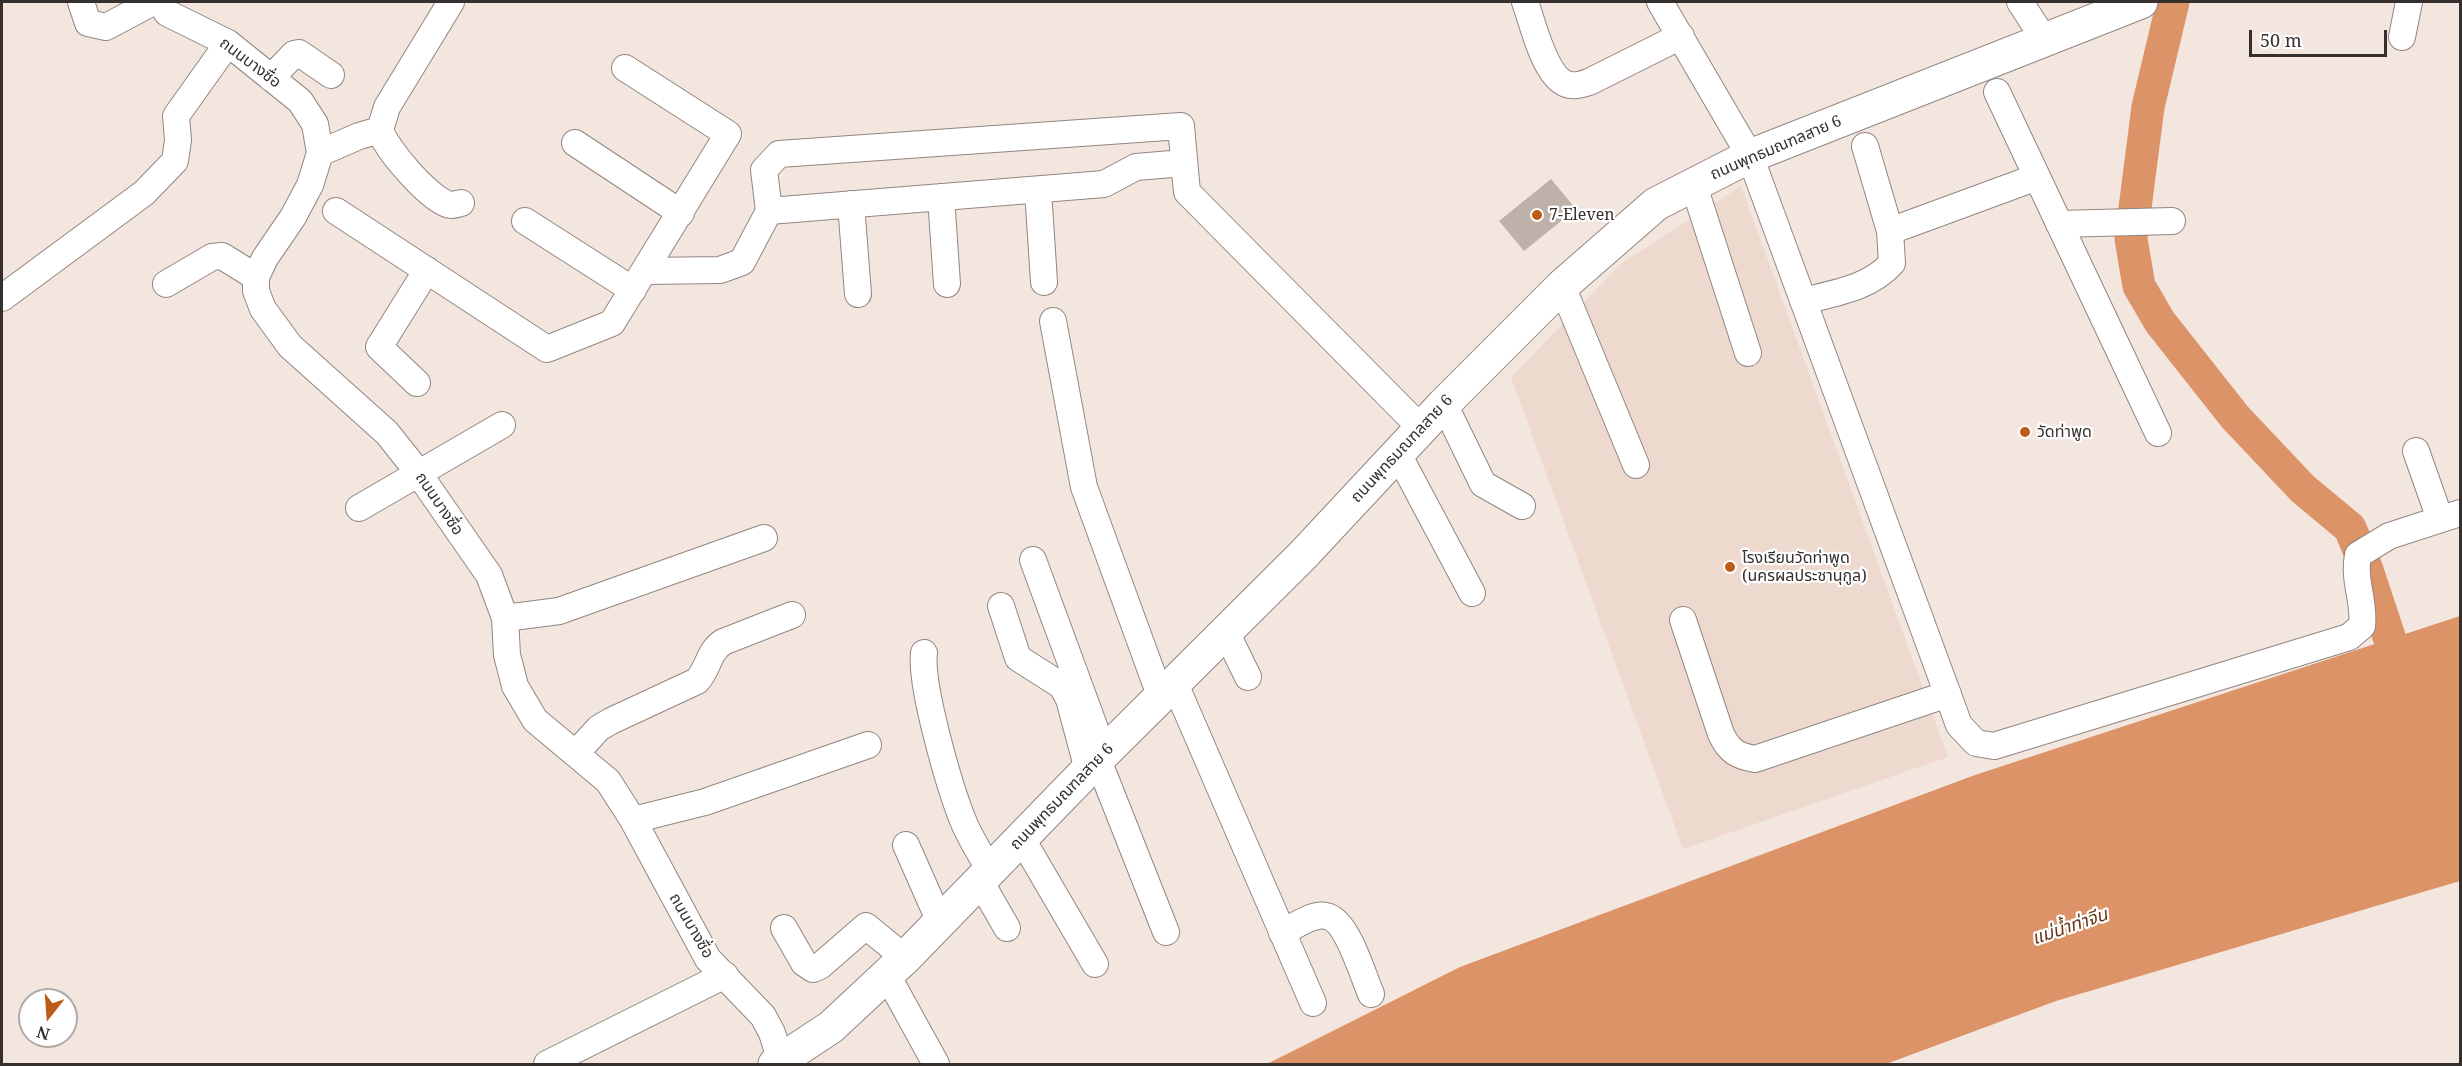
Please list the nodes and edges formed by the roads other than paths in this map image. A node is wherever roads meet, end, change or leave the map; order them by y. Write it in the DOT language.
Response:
graph roads {
  1 [pos="81,2"];
  2 [pos="153,2"];
  3 [pos="160,2"];
  4 [pos="451,2"];
  5 [pos="1660,2"];
  6 [pos="2020,2"];
  7 [pos="2141,2"];
  8 [pos="2409,2"];
  9 [pos="1522,3"];
  10 [pos="1681,36"];
  11 [pos="2402,37"];
  12 [pos="2044,39"];
  13 [pos="228,43"];
  14 [pos="281,67"];
  15 [pos="625,68"];
  16 [pos="331,75"];
  17 [pos="1992,80"];
  18 [pos="369,133"];
  19 [pos="1861,133"];
  20 [pos="575,143"];
  21 [pos="324,151"];
  22 [pos="1750,156"];
  23 [pos="1184,163"];
  24 [pos="2037,177"];
  25 [pos="1693,183"];
  26 [pos="1038,190"];
  27 [pos="941,197"];
  28 [pos="461,203"];
  29 [pos="850,204"];
  30 [pos="336,211"];
  31 [pos="769,211"];
  32 [pos="681,213"];
  33 [pos="525,221"];
  34 [pos="2160,222"];
  35 [pos="2059,224"];
  36 [pos="1890,231"];
  37 [pos="427,270"];
  38 [pos="256,277"];
  39 [pos="640,281"];
  40 [pos="1044,282"];
  41 [pos="166,284"];
  42 [pos="947,284"];
  43 [pos="1562,286"];
  44 [pos="858,294"];
  45 [pos="2,298"];
  46 [pos="1803,301"];
  47 [pos="1053,321"];
  48 [pos="1748,353"];
  49 [pos="417,383"];
  50 [pos="1444,404"];
  51 [pos="502,425"];
  52 [pos="1421,428"];
  53 [pos="2158,434"];
  54 [pos="2416,451"];
  55 [pos="1397,452"];
  56 [pos="1636,465"];
  57 [pos="424,471"];
  58 [pos="1522,506"];
  59 [pos="359,508"];
  60 [pos="2450,516"];
  61 [pos="764,538"];
  62 [pos="1033,560"];
  63 [pos="1472,592"];
  64 [pos="1001,606"];
  65 [pos="792,615"];
  66 [pos="505,618"];
  67 [pos="1683,620"];
  68 [pos="1226,632"];
  69 [pos="924,653"];
  70 [pos="1248,677"];
  71 [pos="1168,691"];
  72 [pos="1948,694"];
  73 [pos="868,745"];
  74 [pos="576,753"];
  75 [pos="1097,761"];
  76 [pos="633,820"];
  77 [pos="1022,839"];
  78 [pos="906,845"];
  79 [pos="985,876"];
  80 [pos="940,922"];
  81 [pos="784,928"];
  82 [pos="1007,928"];
  83 [pos="1166,932"];
  84 [pos="1282,933"];
  85 [pos="1095,964"];
  86 [pos="896,967"];
  87 [pos="724,975"];
  88 [pos="1371,994"];
  89 [pos="1313,1003"];
  90 [pos="778,1063"];
  91 [pos="547,1065"];
  92 [pos="936,1065"];
  1 -- 2 [label="street"];
  3 -- 13 [label="street, ถนนบางซื่อ"];
  4 -- 18 [label="street"];
  5 -- 10 [label="street"];
  6 -- 12 [label="street"];
  7 -- 12 [label="main road, ถนนพุทธมณฑลสาย 6"];
  8 -- 11 [label="street"];
  9 -- 10 [label="street"];
  10 -- 22 [label="street"];
  12 -- 17 [label="main road, ถนนพุทธมณฑลสาย 6"];
  13 -- 14 [label="street, ถนนบางซื่อ"];
  13 -- 45 [label="street"];
  14 -- 16 [label="street"];
  14 -- 21 [label="street, ถนนบางซื่อ"];
  15 -- 32 [label="street"];
  17 -- 19 [label="main road, ถนนพุทธมณฑลสาย 6"];
  17 -- 24 [label="street"];
  18 -- 21 [label="street"];
  18 -- 28 [label="street"];
  19 -- 22 [label="main road, ถนนพุทธมณฑลสาย 6"];
  19 -- 36 [label="street"];
  20 -- 32 [label="street"];
  21 -- 38 [label="street, ถนนบางซื่อ"];
  22 -- 25 [label="main road, ถนนพุทธมณฑลสาย 6"];
  22 -- 46 [label="street"];
  23 -- 26 [label="street"];
  23 -- 31 [label="street"];
  23 -- 52 [label="street"];
  24 -- 35 [label="street"];
  24 -- 36 [label="street"];
  25 -- 43 [label="main road, ถนนพุทธมณฑลสาย 6"];
  25 -- 48 [label="street"];
  26 -- 27 [label="street"];
  26 -- 40 [label="street"];
  27 -- 29 [label="street"];
  27 -- 42 [label="street"];
  29 -- 31 [label="street"];
  29 -- 44 [label="street"];
  30 -- 37 [label="street"];
  31 -- 39 [label="street"];
  32 -- 39 [label="street"];
  33 -- 39 [label="street"];
  34 -- 35 [label="street"];
  35 -- 53 [label="street"];
  36 -- 46 [label="street"];
  37 -- 39 [label="street"];
  37 -- 49 [label="street"];
  38 -- 41 [label="street"];
  38 -- 57 [label="street, ถนนบางซื่อ"];
  43 -- 50 [label="main road, ถนนพุทธมณฑลสาย 6"];
  43 -- 56 [label="street"];
  46 -- 72 [label="street"];
  47 -- 71 [label="street"];
  50 -- 52 [label="main road, ถนนพุทธมณฑลสาย 6"];
  50 -- 58 [label="street"];
  51 -- 57 [label="street"];
  52 -- 55 [label="main road, ถนนพุทธมณฑลสาย 6"];
  54 -- 60 [label="street"];
  55 -- 63 [label="street"];
  55 -- 68 [label="main road, ถนนพุทธมณฑลสาย 6"];
  57 -- 59 [label="street"];
  57 -- 66 [label="street, ถนนบางซื่อ"];
  60 -- 72 [label="street"];
  61 -- 66 [label="street"];
  62 -- 75 [label="street"];
  64 -- 75 [label="street"];
  65 -- 74 [label="street"];
  66 -- 74 [label="street, ถนนบางซื่อ"];
  67 -- 72 [label="street"];
  68 -- 70 [label="street"];
  68 -- 71 [label="main road, ถนนพุทธมณฑลสาย 6"];
  69 -- 79 [label="street"];
  71 -- 75 [label="main road, ถนนพุทธมณฑลสาย 6"];
  71 -- 84 [label="street"];
  73 -- 76 [label="street"];
  74 -- 76 [label="street, ถนนบางซื่อ"];
  75 -- 77 [label="main road, ถนนพุทธมณฑลสาย 6"];
  75 -- 83 [label="street"];
  76 -- 87 [label="street, ถนนบางซื่อ"];
  77 -- 79 [label="main road, ถนนพุทธมณฑลสาย 6"];
  77 -- 85 [label="street"];
  78 -- 80 [label="street"];
  79 -- 80 [label="main road, ถนนพุทธมณฑลสาย 6"];
  79 -- 82 [label="street"];
  80 -- 86 [label="main road, ถนนพุทธมณฑลสาย 6"];
  81 -- 86 [label="street"];
  84 -- 88 [label="street"];
  84 -- 89 [label="street"];
  86 -- 90 [label="main road, ถนนพุทธมณฑลสาย 6"];
  86 -- 92 [label="street"];
  87 -- 90 [label="street, ถนนบางซื่อ"];
  87 -- 91 [label="street"];
}
